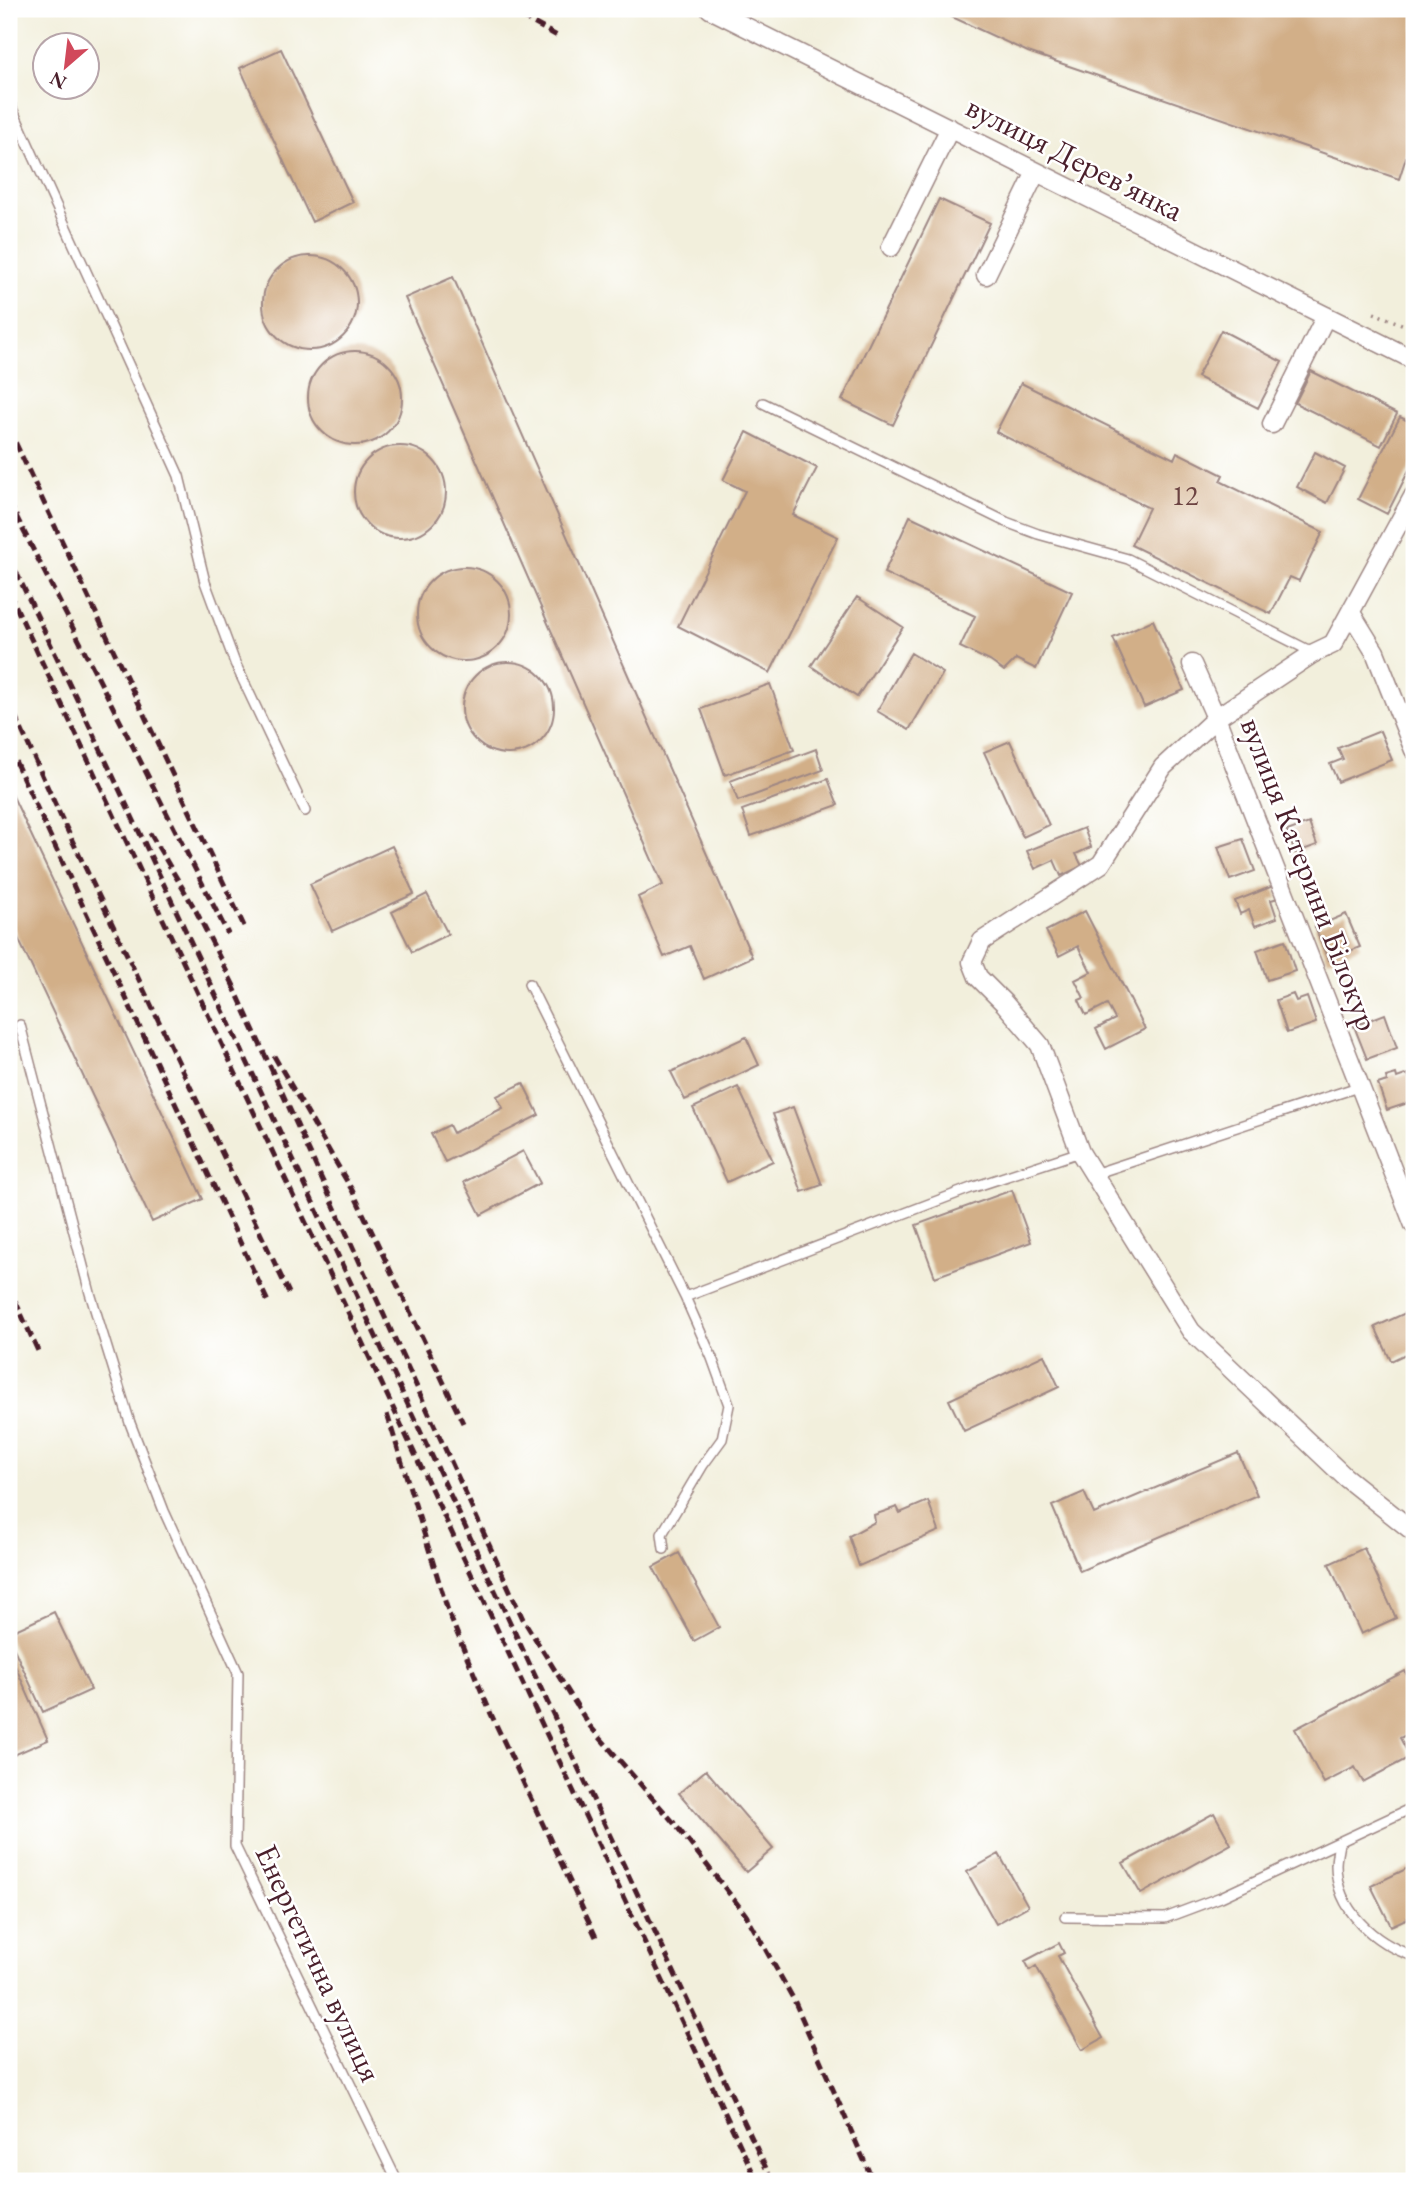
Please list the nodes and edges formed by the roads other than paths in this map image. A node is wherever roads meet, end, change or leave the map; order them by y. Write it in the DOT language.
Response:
graph roads {
  1 [pos="710,9"];
  2 [pos="9,102"];
  3 [pos="950,128"];
  4 [pos="1036,172"];
  5 [pos="891,247"];
  6 [pos="986,275"];
  7 [pos="1326,316"];
  8 [pos="1414,360"];
  9 [pos="763,403"];
  10 [pos="1272,424"];
  11 [pos="1414,495"];
  12 [pos="1351,612"];
  13 [pos="1320,650"];
  14 [pos="1192,664"];
  15 [pos="1216,718"];
  16 [pos="1414,750"];
  17 [pos="305,811"];
  18 [pos="528,984"];
  19 [pos="20,1025"];
  20 [pos="1361,1086"];
  21 [pos="1080,1152"];
  22 [pos="1094,1174"];
  23 [pos="1414,1226"];
  24 [pos="685,1297"];
  25 [pos="1414,1532"];
  26 [pos="664,1549"];
  27 [pos="1414,1807"];
  28 [pos="1339,1843"];
  29 [pos="1065,1917"];
  30 [pos="1414,1956"];
  31 [pos="397,2181"];
  1 -- 3 [label="street, вулиця Деревʼянка"];
  2 -- 17 [label="lane"];
  3 -- 4 [label="street, вулиця Деревʼянка"];
  3 -- 5 [label="street"];
  4 -- 6 [label="street"];
  4 -- 7 [label="street, вулиця Деревʼянка"];
  7 -- 8 [label="street, вулиця Деревʼянка"];
  7 -- 10 [label="street"];
  9 -- 13 [label="lane"];
  11 -- 12 [label="street"];
  12 -- 13 [label="street"];
  12 -- 16 [label="street"];
  13 -- 15 [label="street"];
  14 -- 15 [label="street, вулиця Катерини Білокур"];
  15 -- 20 [label="street, вулиця Катерини Білокур"];
  15 -- 21 [label="street"];
  18 -- 24 [label="lane"];
  19 -- 31 [label="lane, Енергетична вулиця"];
  20 -- 22 [label="lane"];
  20 -- 23 [label="street, вулиця Катерини Білокур"];
  21 -- 22 [label="street"];
  21 -- 24 [label="lane"];
  22 -- 25 [label="street"];
  24 -- 26 [label="lane"];
  27 -- 28 [label="lane"];
  28 -- 29 [label="lane"];
  28 -- 30 [label="lane"];
}
